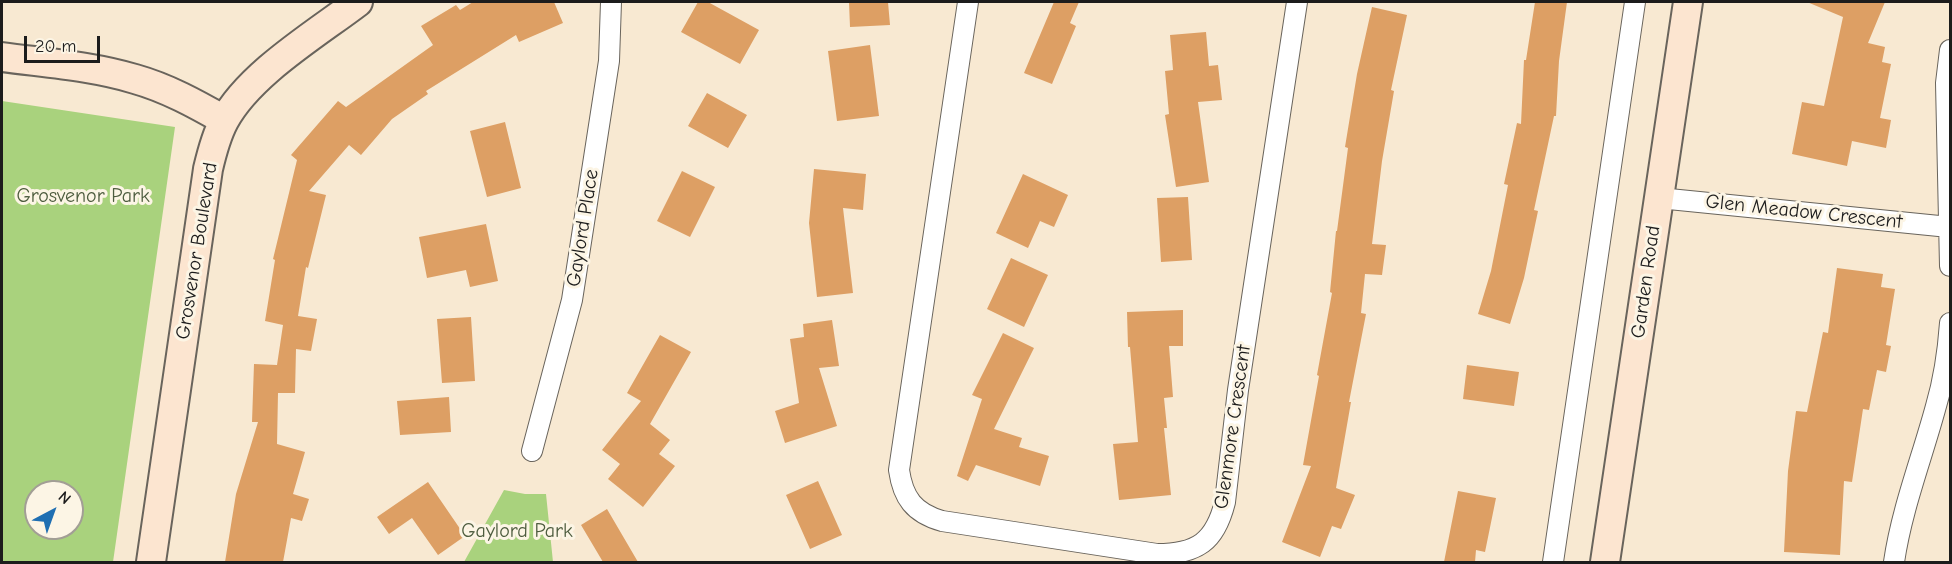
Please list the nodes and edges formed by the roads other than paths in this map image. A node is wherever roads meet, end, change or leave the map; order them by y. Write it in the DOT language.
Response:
graph roads {
  1 [pos="358,2"];
  2 [pos="611,2"];
  3 [pos="968,2"];
  4 [pos="1297,2"];
  5 [pos="1635,2"];
  6 [pos="1688,2"];
  7 [pos="1950,50"];
  8 [pos="2,57"];
  9 [pos="224,120"];
  10 [pos="1659,198"];
  11 [pos="1949,227"];
  12 [pos="1950,266"];
  13 [pos="1950,323"];
  14 [pos="532,451"];
  15 [pos="151,562"];
  16 [pos="1553,562"];
  17 [pos="1605,562"];
  18 [pos="1894,562"];
  1 -- 9 [label="street, Grosvenor Boulevard"];
  2 -- 14 [label="street, Gaylord Place"];
  3 -- 4 [label="street, Glenmore Crescent"];
  5 -- 16 [label="street"];
  6 -- 10 [label="street, Garden Road"];
  7 -- 11 [label="street"];
  8 -- 9 [label="street"];
  9 -- 15 [label="street, Grosvenor Boulevard"];
  10 -- 11 [label="street, Glen Meadow Crescent"];
  10 -- 17 [label="street, Garden Road"];
  11 -- 12 [label="street"];
  13 -- 18 [label="street"];
}
